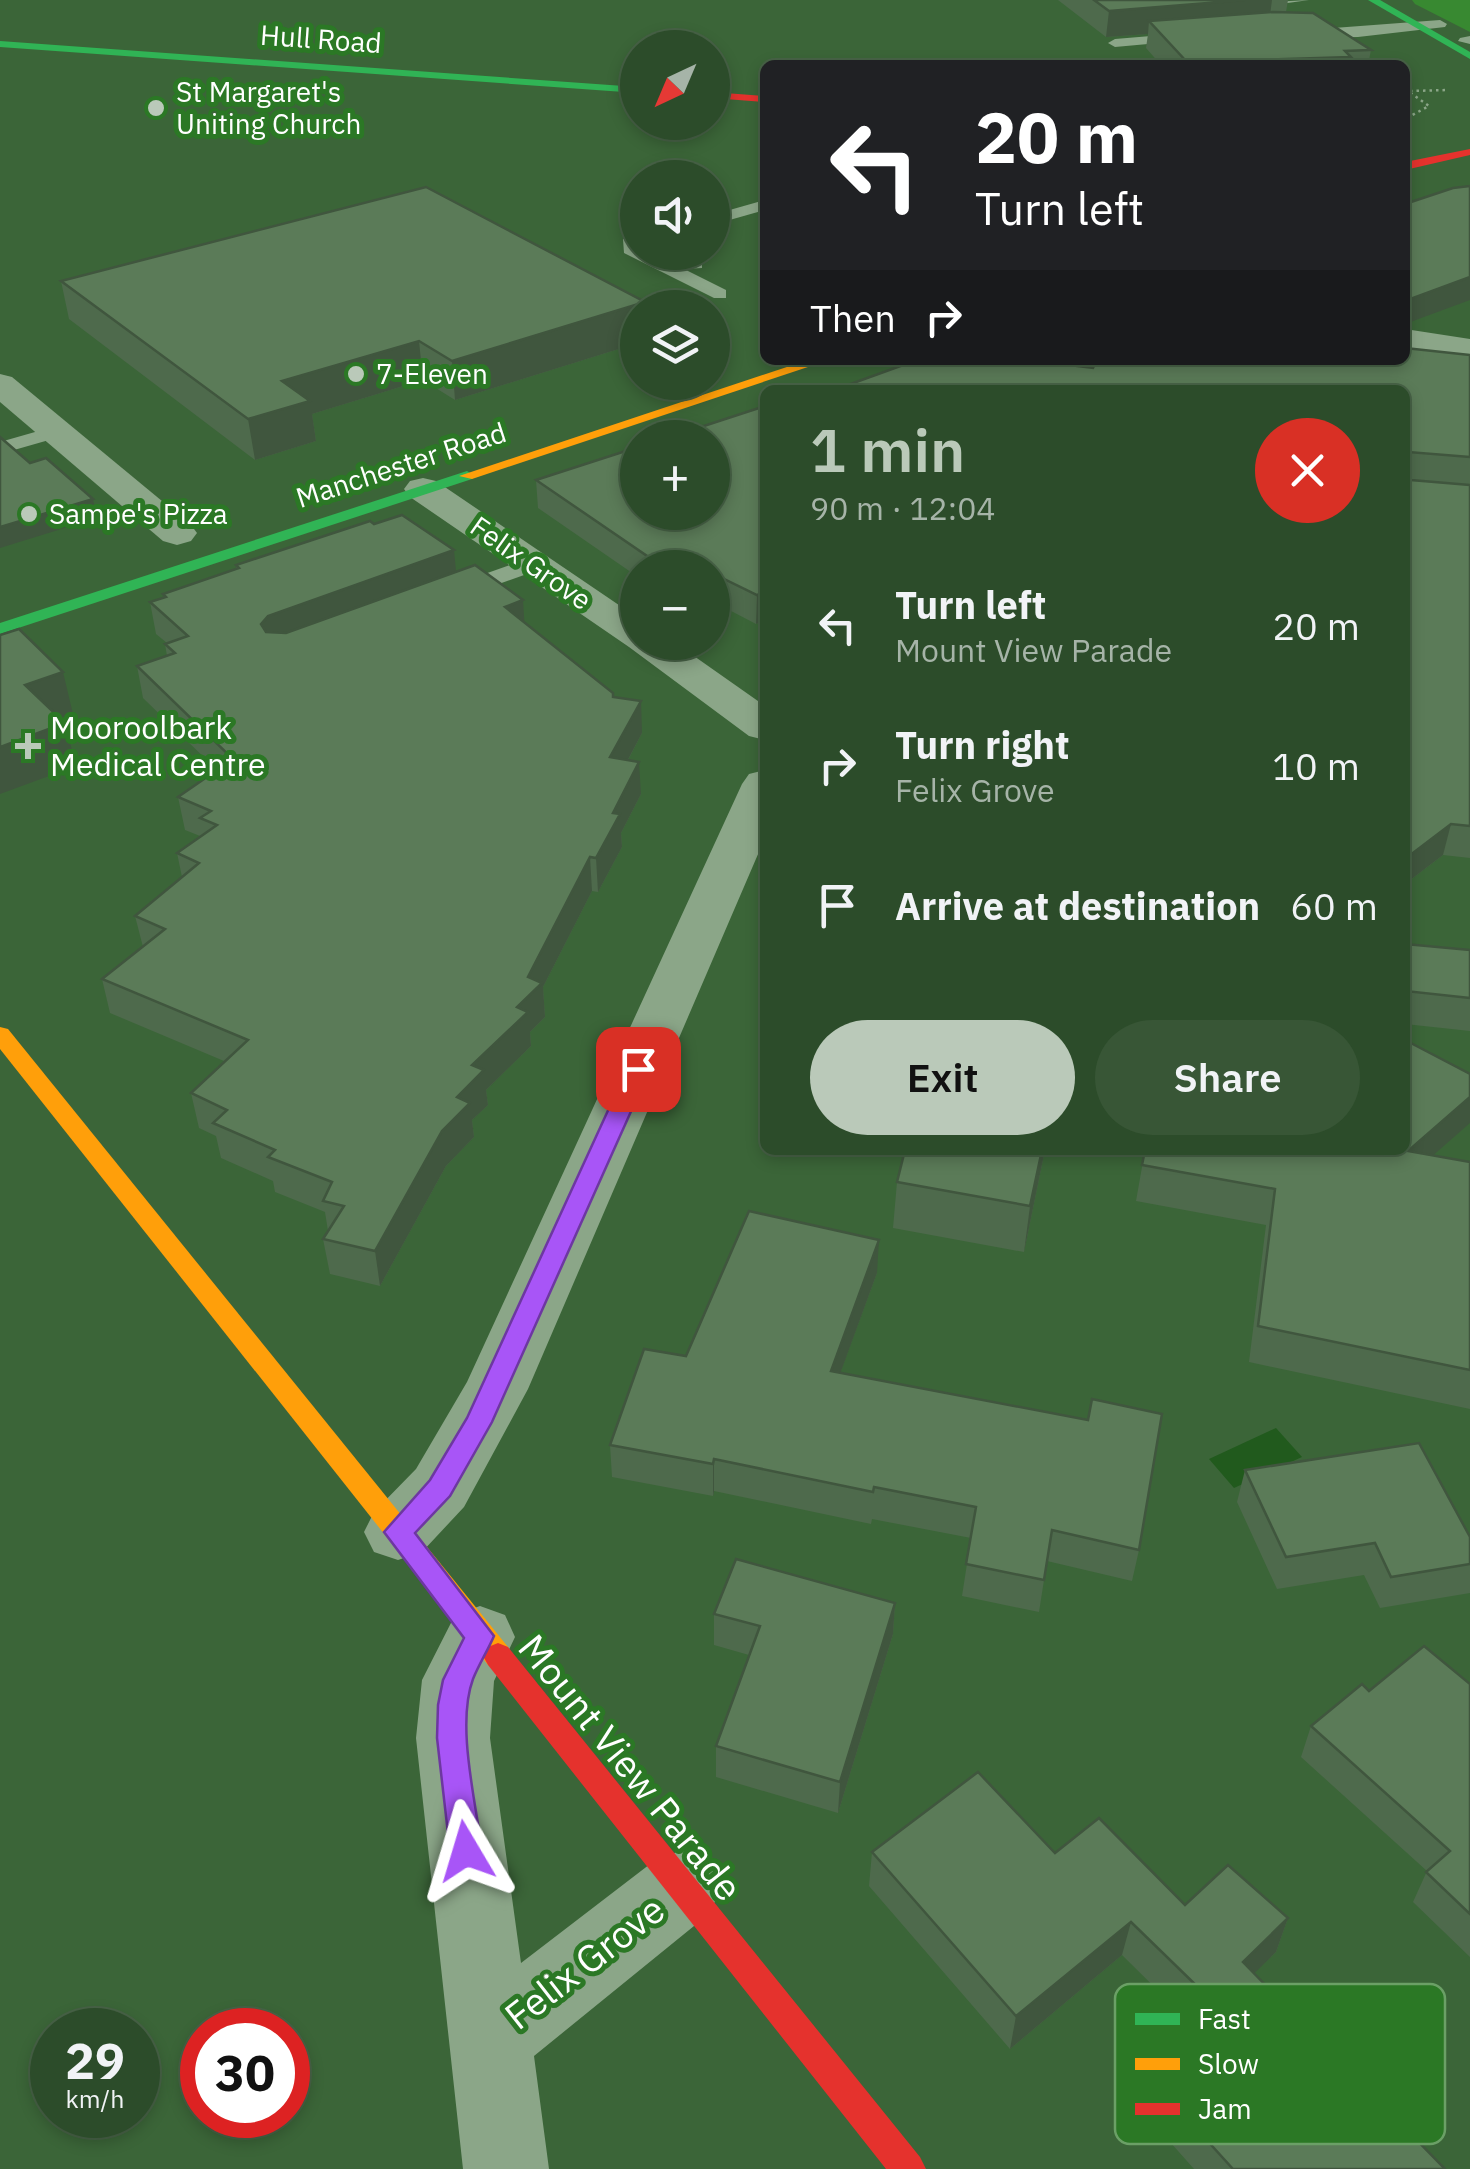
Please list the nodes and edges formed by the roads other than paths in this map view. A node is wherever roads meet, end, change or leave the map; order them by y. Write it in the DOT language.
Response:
graph roads {
  1 [pos="1211,0"];
  2 [pos="1303,0"];
  3 [pos="1373,0"];
  4 [pos="1400,0"];
  5 [pos="1293,32"];
  6 [pos="1212,35"];
  7 [pos="1454,39"];
  8 [pos="1115,43"];
  9 [pos="0,44"];
  10 [pos="620,89"];
  11 [pos="730,96"];
  12 [pos="760,99"];
  13 [pos="1470,129"];
  14 [pos="1433,136"];
  15 [pos="1470,152"];
  16 [pos="1410,165"];
  17 [pos="760,206"];
  18 [pos="730,215"];
  19 [pos="671,270"];
  20 [pos="712,290"];
  21 [pos="1410,340"];
  22 [pos="1470,349"];
  23 [pos="807,365"];
  24 [pos="0,384"];
  25 [pos="56,432"];
  26 [pos="0,448"];
  27 [pos="424,489"];
  28 [pos="172,535"];
  29 [pos="208,560"];
  30 [pos="533,564"];
  31 [pos="424,604"];
  32 [pos="620,624"];
  33 [pos="0,628"];
  34 [pos="671,660"];
  35 [pos="760,724"];
  36 [pos="760,795"];
  37 [pos="0,1034"];
  38 [pos="398,1532"];
  39 [pos="480,1636"];
  40 [pos="682,1887"];
  41 [pos="488,2039"];
  42 [pos="506,2169"];
  43 [pos="908,2169"];
  1 -- 2 [label="lane"];
  3 -- 7 [label="main road"];
  4 -- 7 [label="main road"];
  5 -- 7 [label="lane"];
  6 -- 8 [label="lane"];
  9 -- 10 [label="main road, Hull Road"];
  11 -- 12 [label="main road"];
  13 -- 14 [label="main road"];
  15 -- 16 [label="main road"];
  17 -- 18 [label="lane"];
  19 -- 20 [label="lane"];
  21 -- 22 [label="street"];
  23 -- 27 [label="main road, Manchester Road"];
  24 -- 25 [label="street"];
  25 -- 26 [label="lane"];
  25 -- 28 [label="street"];
  27 -- 29 [label="main road, Manchester Road"];
  27 -- 30 [label="street, Felix Grove"];
  28 -- 29 [label="main road"];
  29 -- 33 [label="main road, Manchester Road"];
  30 -- 31 [label="lane"];
  30 -- 32 [label="street, Felix Grove"];
  34 -- 35 [label="street"];
  36 -- 38 [label="street"];
  37 -- 38 [label="main road, Mount View Parade"];
  38 -- 39 [label="main road, Mount View Parade"];
  39 -- 40 [label="main road, Mount View Parade"];
  39 -- 41 [label="street, Felix Grove"];
  40 -- 41 [label="street, Felix Grove"];
  40 -- 43 [label="main road, Mount View Parade"];
  41 -- 42 [label="street, Felix Grove"];
}
